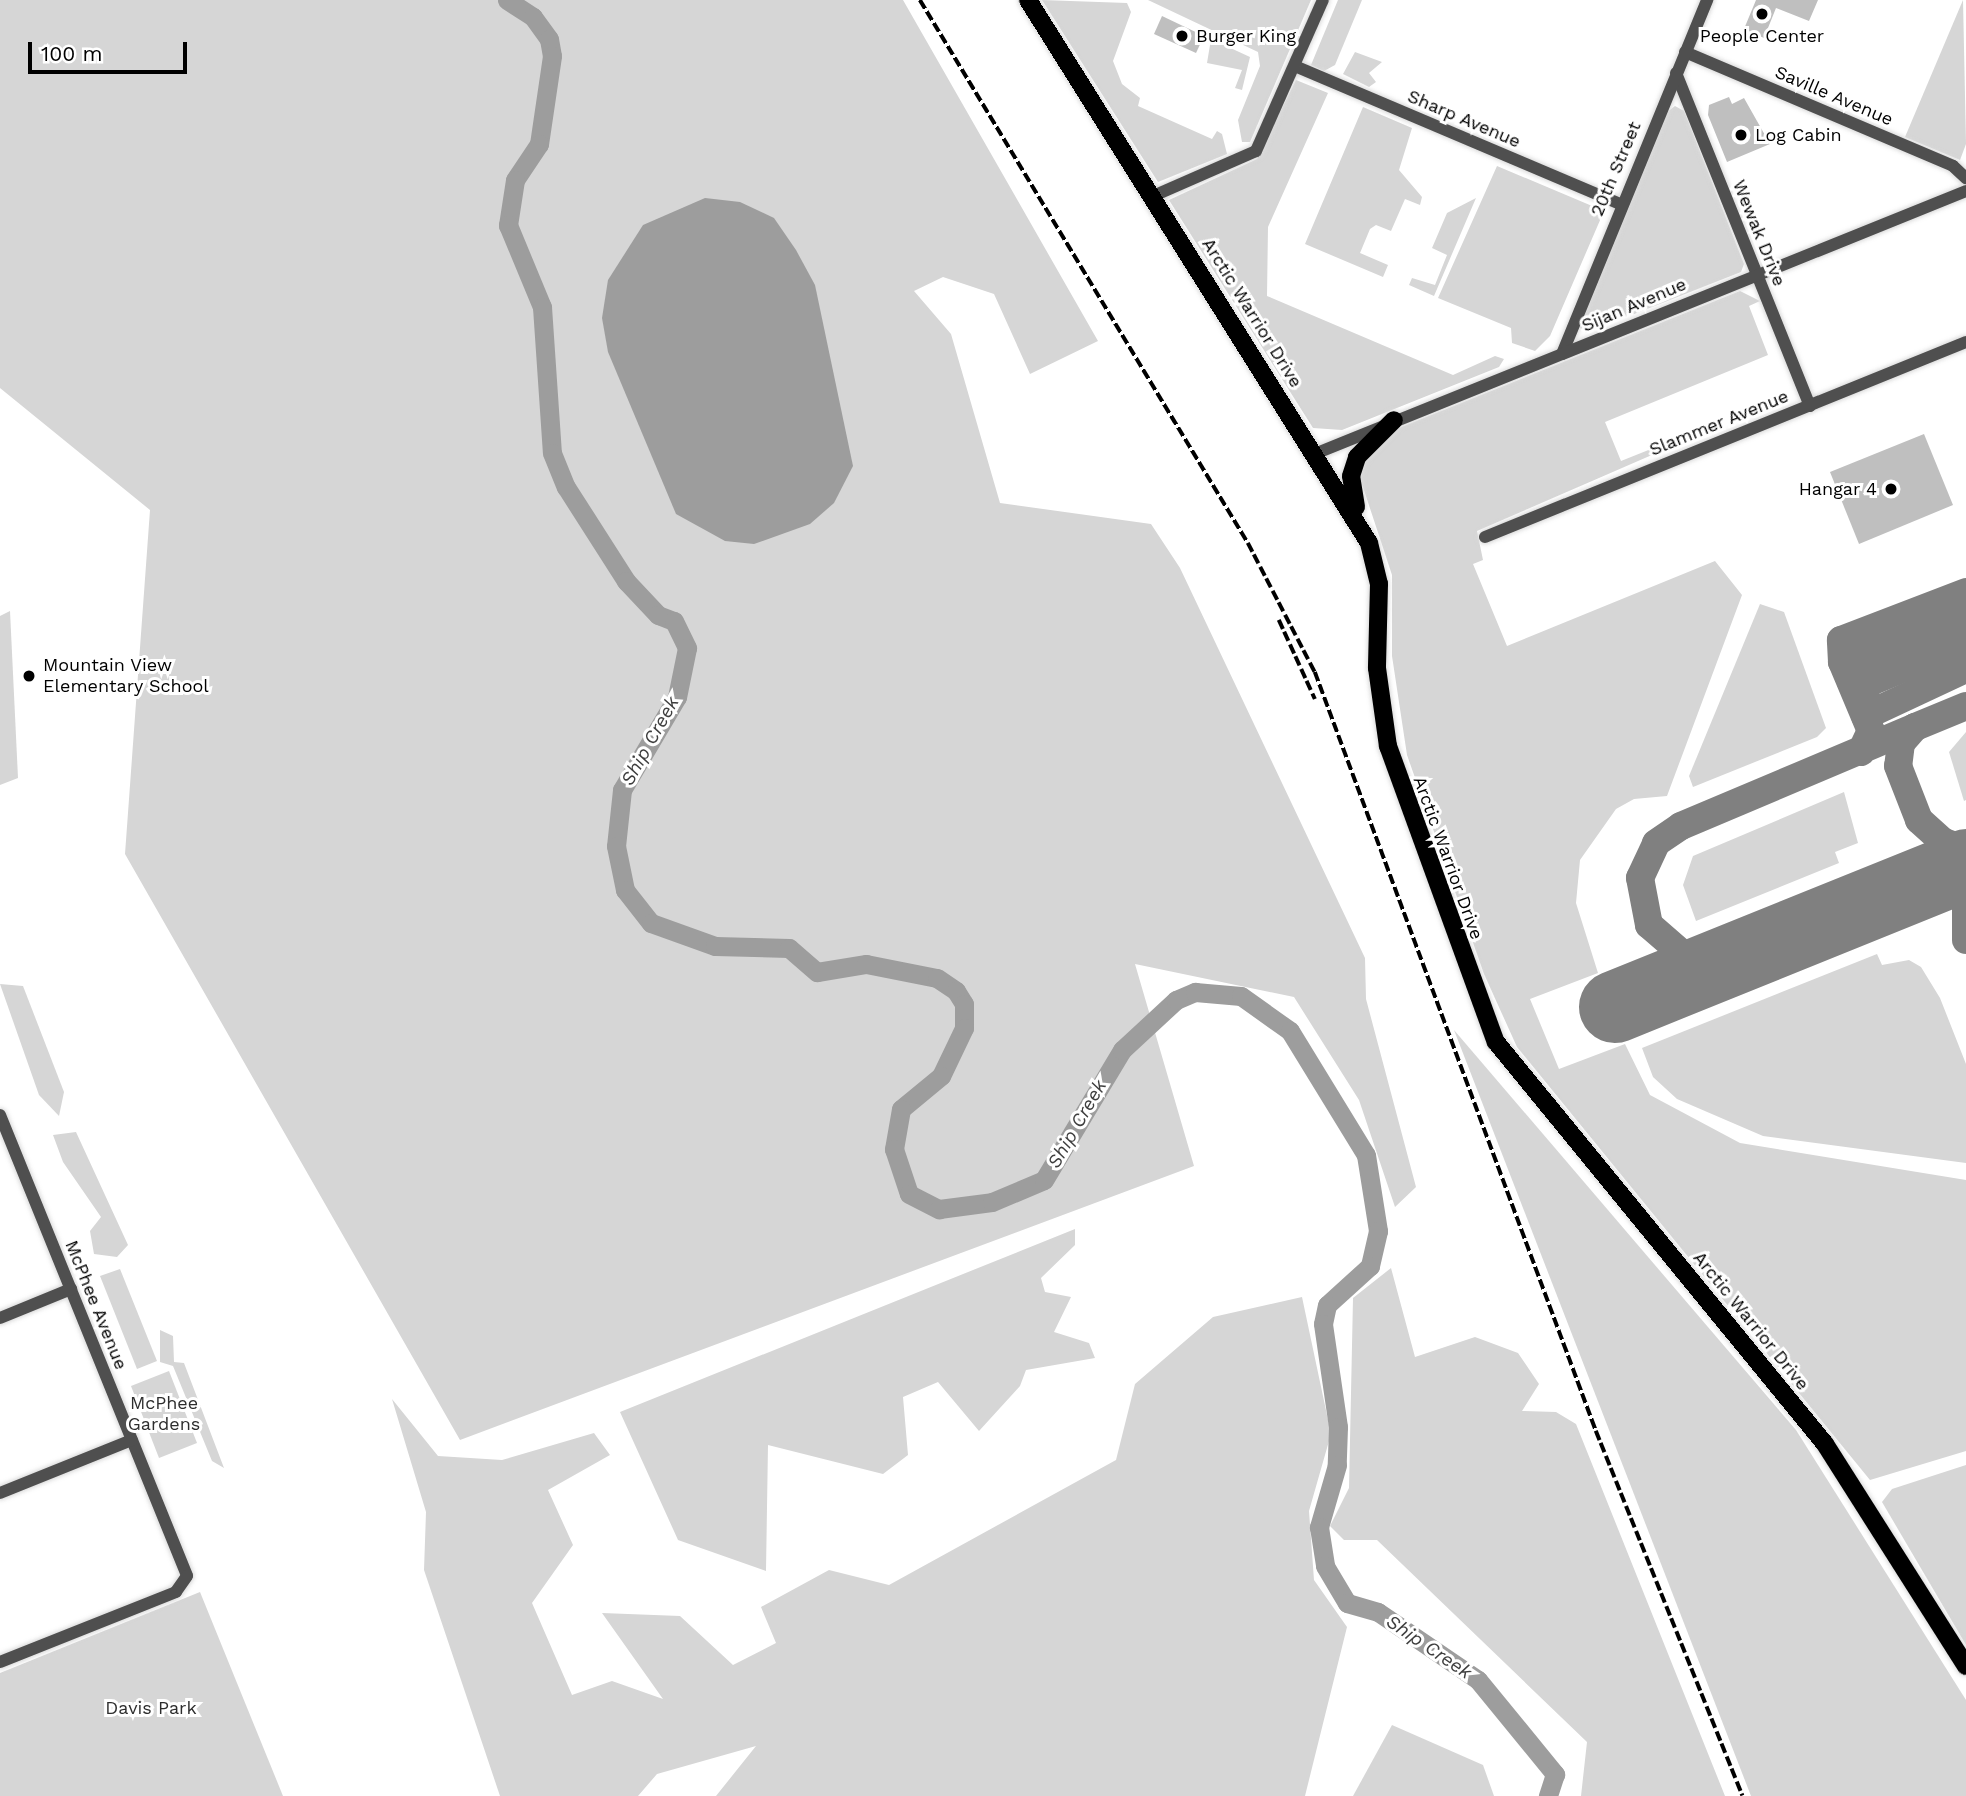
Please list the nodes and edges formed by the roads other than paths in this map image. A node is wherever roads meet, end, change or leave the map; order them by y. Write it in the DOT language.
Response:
graph roads {
  1 [pos="1028,0"];
  2 [pos="1323,0"];
  3 [pos="1707,0"];
  4 [pos="1685,52"];
  5 [pos="1295,66"];
  6 [pos="1676,73"];
  7 [pos="1966,178"];
  8 [pos="1966,191"];
  9 [pos="1153,196"];
  10 [pos="1620,204"];
  11 [pos="1757,273"];
  12 [pos="1966,342"];
  13 [pos="1562,354"];
  14 [pos="1810,405"];
  15 [pos="1394,420"];
  16 [pos="1317,453"];
  17 [pos="1361,527"];
  18 [pos="1485,537"];
  19 [pos="0,1115"];
  20 [pos="5,1143"];
  21 [pos="71,1289"];
  22 [pos="0,1318"];
  23 [pos="131,1440"];
  24 [pos="0,1493"];
  25 [pos="0,1662"];
  26 [pos="1966,1666"];
  1 -- 9 [label="main road, Arctic Warrior Drive"];
  2 -- 5 [label="street"];
  3 -- 4 [label="street, 20th Street"];
  4 -- 6 [label="street, 20th Street"];
  4 -- 7 [label="street, Saville Avenue"];
  5 -- 9 [label="street"];
  5 -- 10 [label="street, Sharp Avenue"];
  6 -- 10 [label="street, 20th Street"];
  6 -- 11 [label="street, Wewak Drive"];
  8 -- 11 [label="street, Sijan Avenue"];
  9 -- 16 [label="main road, Arctic Warrior Drive"];
  10 -- 13 [label="street, 20th Street"];
  11 -- 13 [label="street, Sijan Avenue"];
  11 -- 14 [label="street, Wewak Drive"];
  12 -- 14 [label="street, Slammer Avenue"];
  13 -- 15 [label="street, Sijan Avenue"];
  14 -- 18 [label="street, Slammer Avenue"];
  15 -- 16 [label="street, Sijan Avenue"];
  15 -- 17 [label="main road"];
  16 -- 17 [label="main road, Arctic Warrior Drive"];
  17 -- 26 [label="main road, Arctic Warrior Drive"];
  19 -- 20 [label="street, McPhee Avenue"];
  20 -- 21 [label="street, McPhee Avenue"];
  21 -- 22 [label="street"];
  21 -- 23 [label="street, McPhee Avenue"];
  23 -- 24 [label="street"];
  23 -- 25 [label="street, McPhee Avenue"];
}
